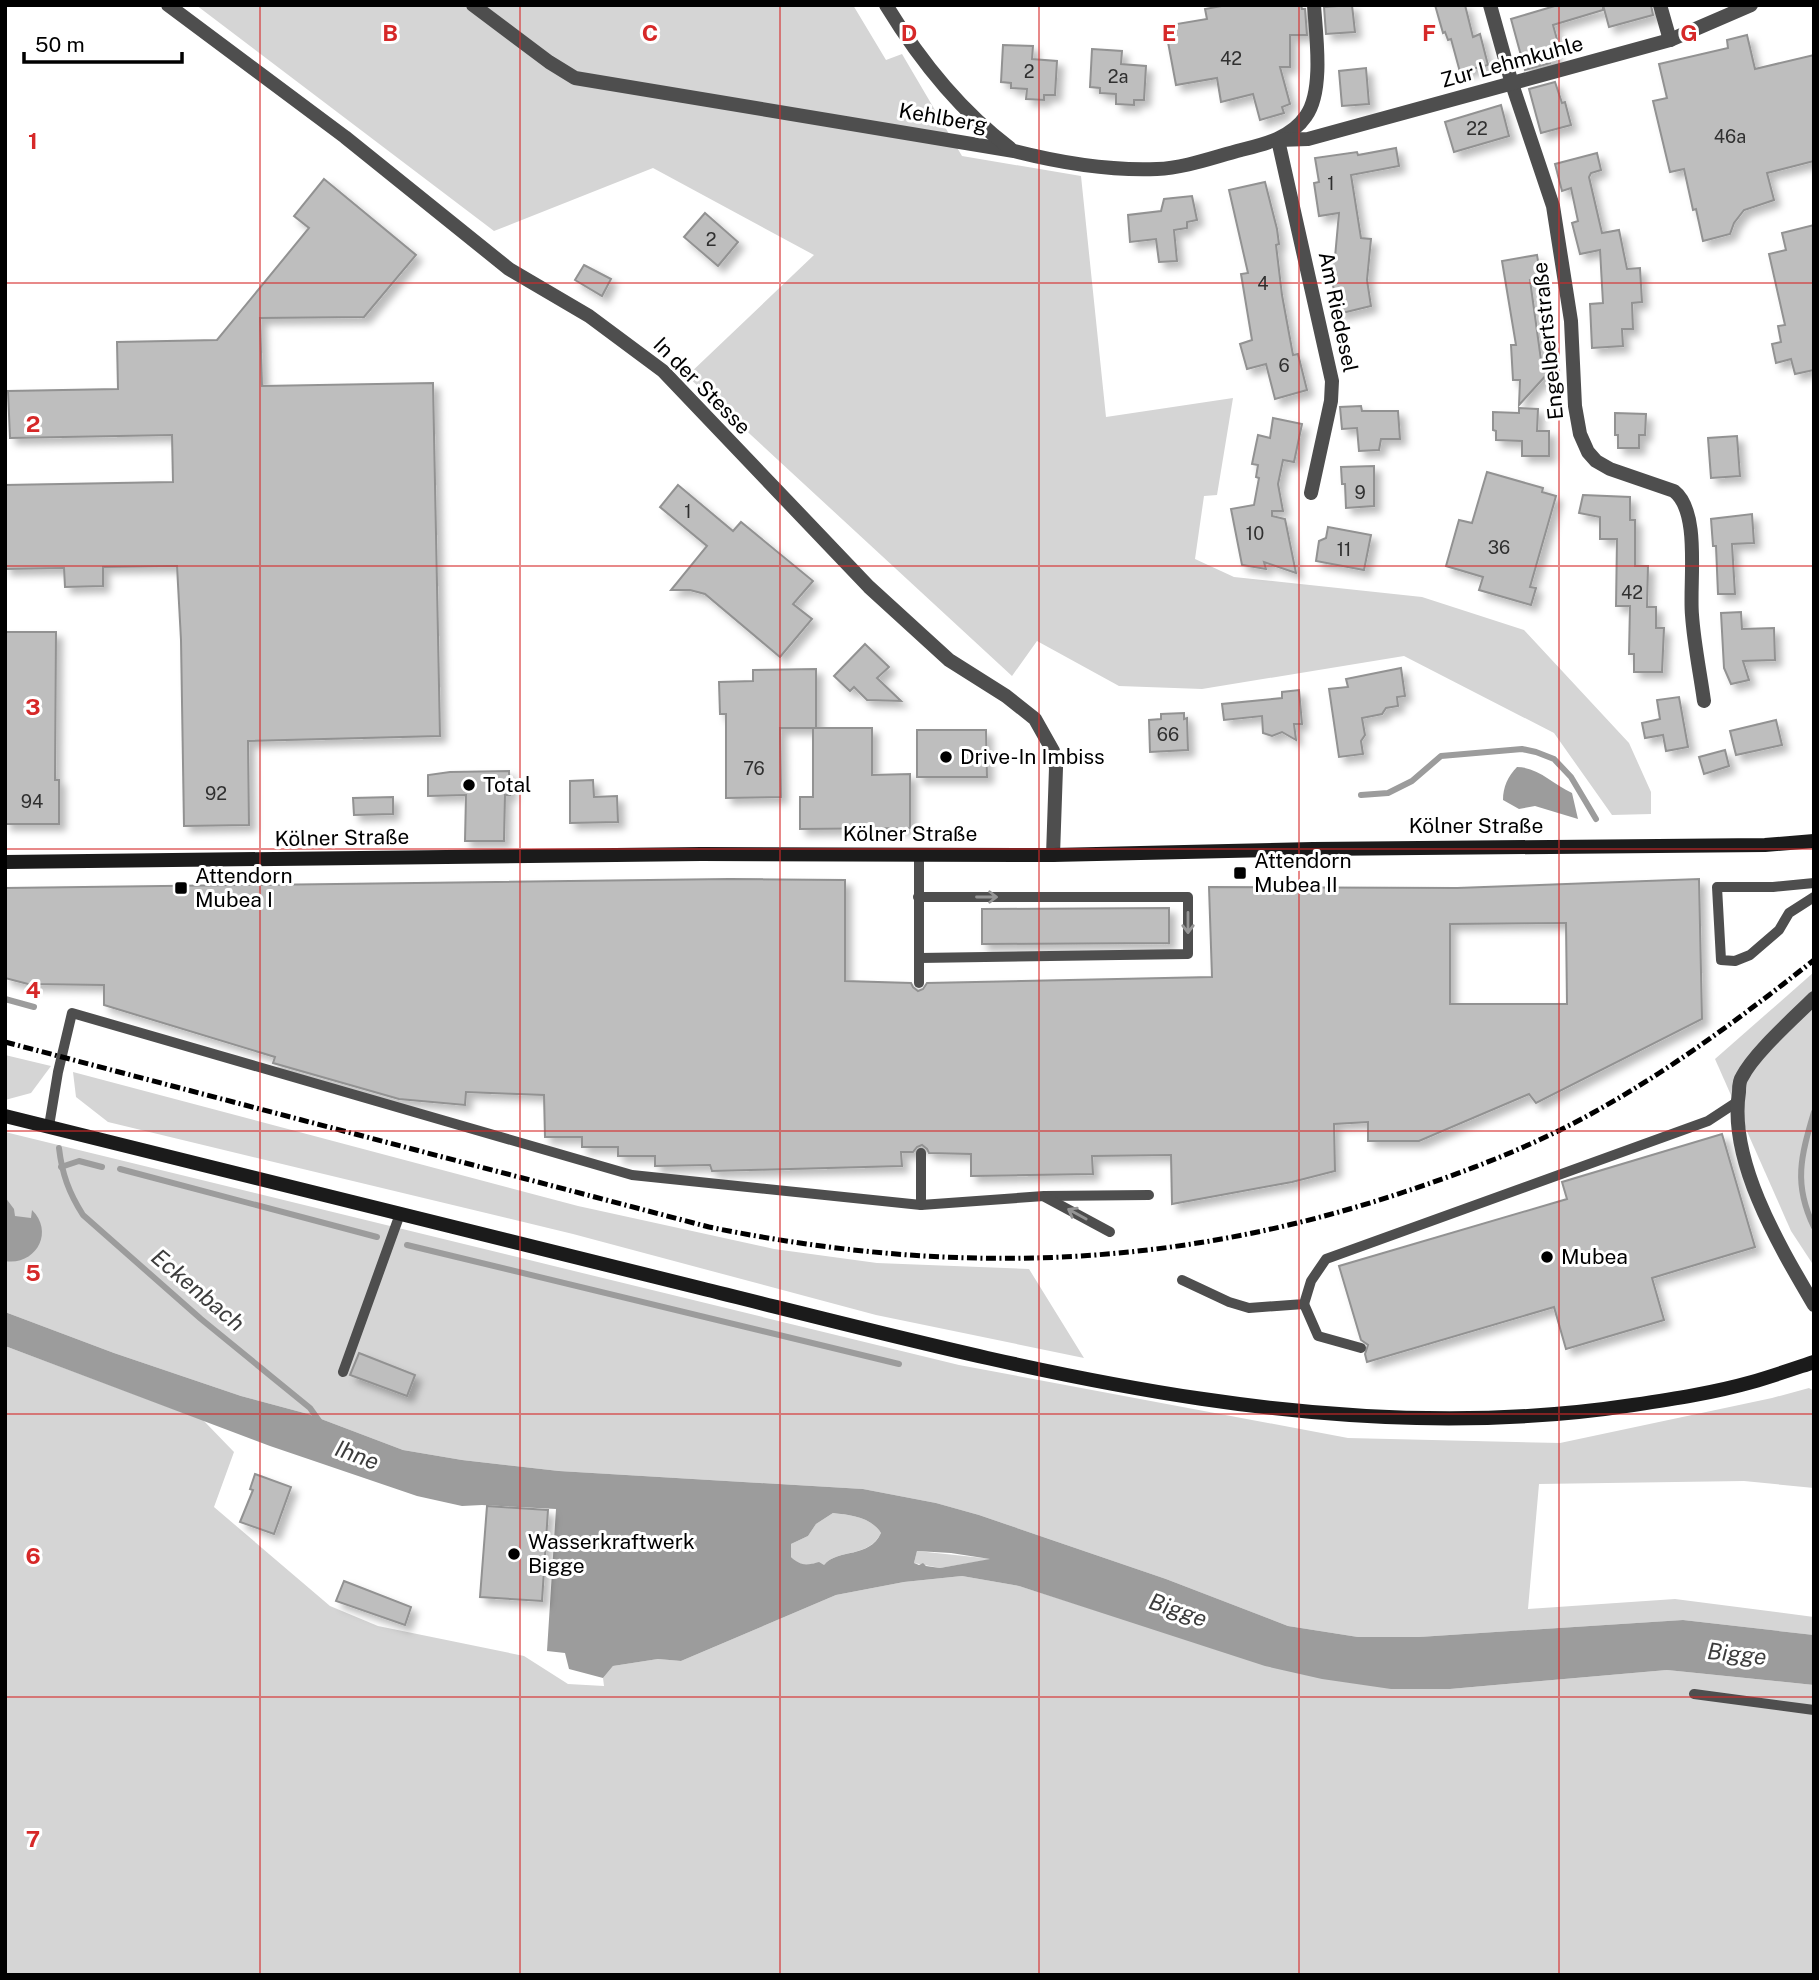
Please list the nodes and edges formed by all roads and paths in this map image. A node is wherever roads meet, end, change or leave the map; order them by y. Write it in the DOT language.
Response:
graph roads {
  1 [pos="168,5"];
  2 [pos="473,5"];
  3 [pos="886,5"];
  4 [pos="1314,5"];
  5 [pos="1490,5"];
  6 [pos="1660,5"];
  7 [pos="1751,5"];
  8 [pos="1670,40"];
  9 [pos="1512,84"];
  10 [pos="1278,140"];
  11 [pos="1014,151"];
  12 [pos="1311,493"];
  13 [pos="1704,701"];
  14 [pos="1814,841"];
  15 [pos="919,855"];
  16 [pos="1053,855"];
  17 [pos="5,862"];
  18 [pos="1814,883"];
  19 [pos="918,897"];
  20 [pos="1814,897"];
  21 [pos="919,958"];
  22 [pos="919,983"];
  23 [pos="1814,998"];
  24 [pos="1737,1102"];
  25 [pos="5,1116"];
  26 [pos="49,1126"];
  27 [pos="921,1153"];
  28 [pos="1149,1195"];
  29 [pos="1044,1196"];
  30 [pos="921,1205"];
  31 [pos="400,1214"];
  32 [pos="1110,1233"];
  33 [pos="1182,1280"];
  34 [pos="1304,1304"];
  35 [pos="1814,1305"];
  36 [pos="1361,1348"];
  37 [pos="1814,1362"];
  38 [pos="343,1372"];
  39 [pos="1695,1694"];
  40 [pos="1814,1710"];
  1 -- 16 [label="street, In der Stesse"];
  2 -- 11 [label="street, Kehlberg"];
  3 -- 11 [label="street"];
  4 -- 10 [label="street, Kehlberg"];
  5 -- 9 [label="street, Engelbertstraße"];
  6 -- 8 [label="street"];
  7 -- 8 [label="street, Zur Lehmkuhle"];
  8 -- 9 [label="street, Zur Lehmkuhle"];
  9 -- 10 [label="street, Zur Lehmkuhle"];
  9 -- 13 [label="street, Engelbertstraße"];
  10 -- 11 [label="street, Kehlberg"];
  10 -- 12 [label="street, Am Riedesel"];
  14 -- 16 [label="main road, Kölner Straße"];
  15 -- 16 [label="main road, Kölner Straße"];
  15 -- 17 [label="main road, Kölner Straße"];
  15 -- 19 [label="lane"];
  18 -- 20 [label="lane"];
  19 -- 21 [label="lane"];
  19 -- 21 [label="lane, one-way"];
  21 -- 22 [label="lane"];
  23 -- 24 [label="street"];
  24 -- 34 [label="lane"];
  24 -- 35 [label="street"];
  25 -- 26 [label="main road"];
  26 -- 30 [label="lane"];
  26 -- 31 [label="main road"];
  27 -- 30 [label="lane"];
  28 -- 29 [label="lane"];
  29 -- 30 [label="lane"];
  32 -- 29 [label="lane, one-way"];
  31 -- 37 [label="main road"];
  31 -- 38 [label="lane"];
  33 -- 34 [label="lane"];
  34 -- 36 [label="lane"];
  39 -- 40 [label="lane"];
}
